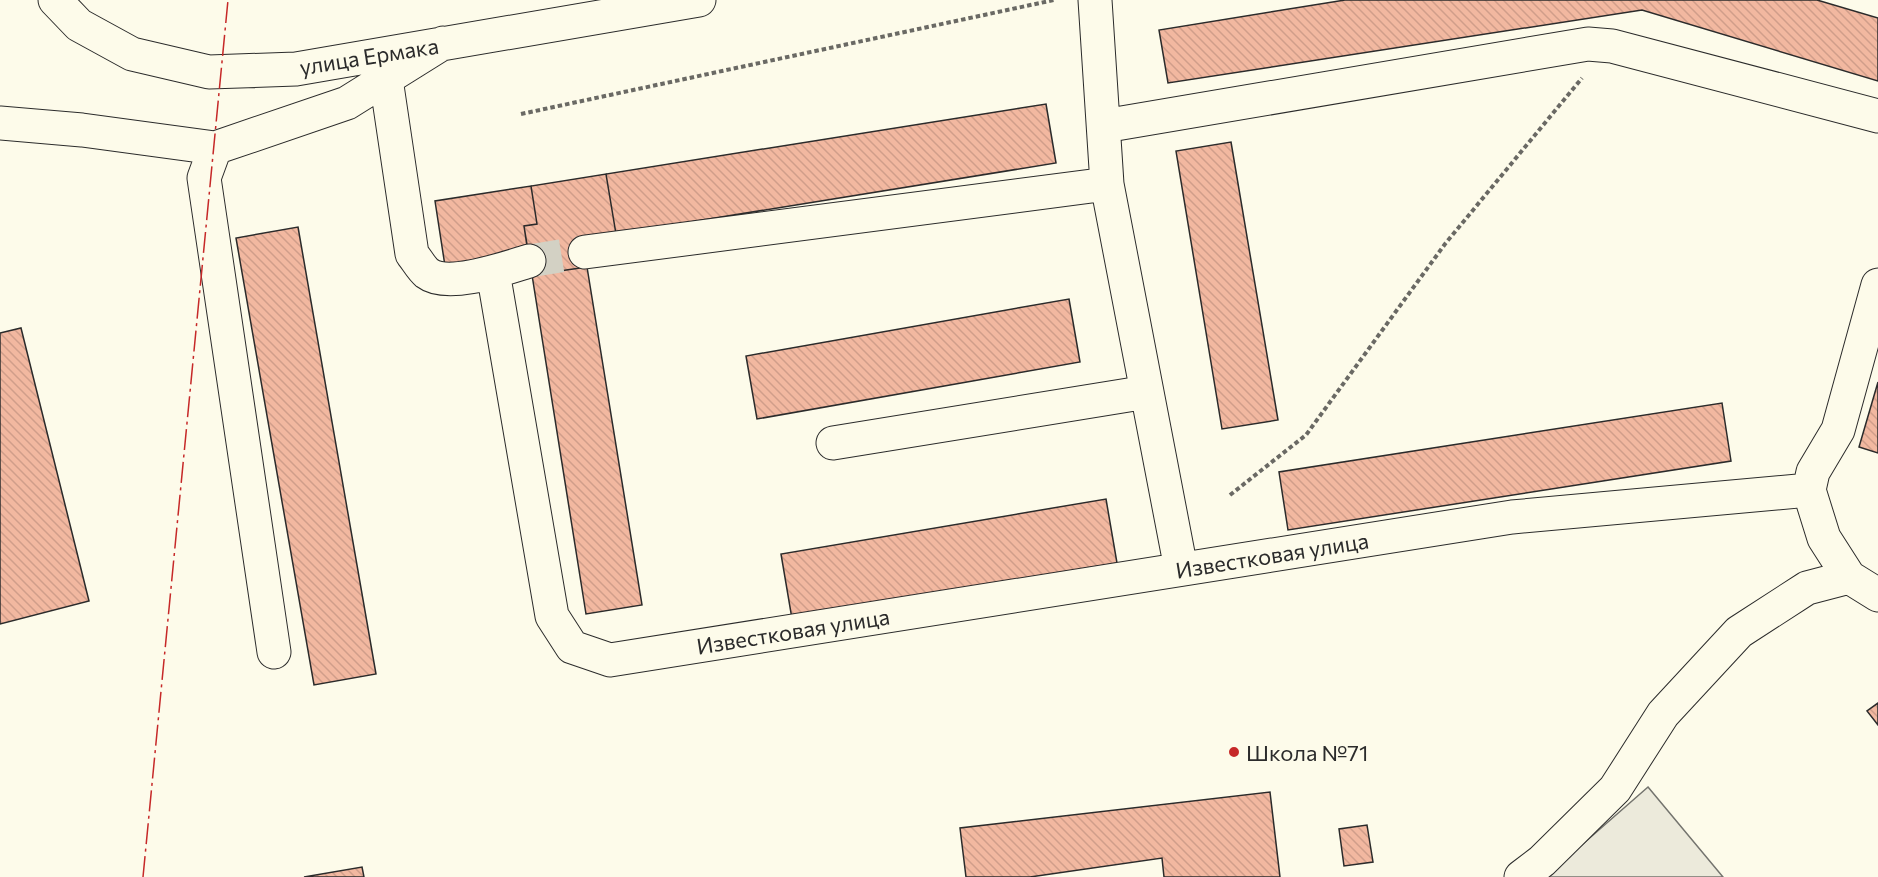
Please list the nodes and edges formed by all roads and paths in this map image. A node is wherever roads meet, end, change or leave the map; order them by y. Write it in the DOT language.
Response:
graph roads {
  1 [pos="55,0"];
  2 [pos="699,0"];
  3 [pos="1054,0"];
  4 [pos="1095,0"];
  5 [pos="443,44"];
  6 [pos="1612,46"];
  7 [pos="386,79"];
  8 [pos="521,114"];
  9 [pos="1878,116"];
  10 [pos="0,123"];
  11 [pos="1104,126"];
  12 [pos="215,148"];
  13 [pos="1107,184"];
  14 [pos="585,252"];
  15 [pos="529,261"];
  16 [pos="493,272"];
  17 [pos="1878,285"];
  18 [pos="1147,392"];
  19 [pos="833,443"];
  20 [pos="1809,490"];
  21 [pos="1230,495"];
  22 [pos="1180,569"];
  23 [pos="1849,577"];
  24 [pos="1878,595"];
  25 [pos="274,652"];
  26 [pos="1521,877"];
  1 -- 5 [label="street, улица Ермака"];
  2 -- 5 [label="street, улица Ермака"];
  3 -- 8 [label="path"];
  4 -- 11 [label="street"];
  5 -- 7 [label="street"];
  6 -- 9 [label="street"];
  6 -- 11 [label="street"];
  6 -- 21 [label="path"];
  7 -- 12 [label="street"];
  7 -- 16 [label="street"];
  10 -- 12 [label="street"];
  11 -- 13 [label="street"];
  12 -- 25 [label="street"];
  13 -- 14 [label="street"];
  13 -- 18 [label="street"];
  15 -- 16 [label="street"];
  16 -- 22 [label="street, Известковая улица"];
  17 -- 20 [label="street"];
  18 -- 19 [label="street"];
  18 -- 22 [label="street"];
  20 -- 22 [label="street, Известковая улица"];
  20 -- 23 [label="street"];
  23 -- 24 [label="street"];
  23 -- 26 [label="street"];
}
